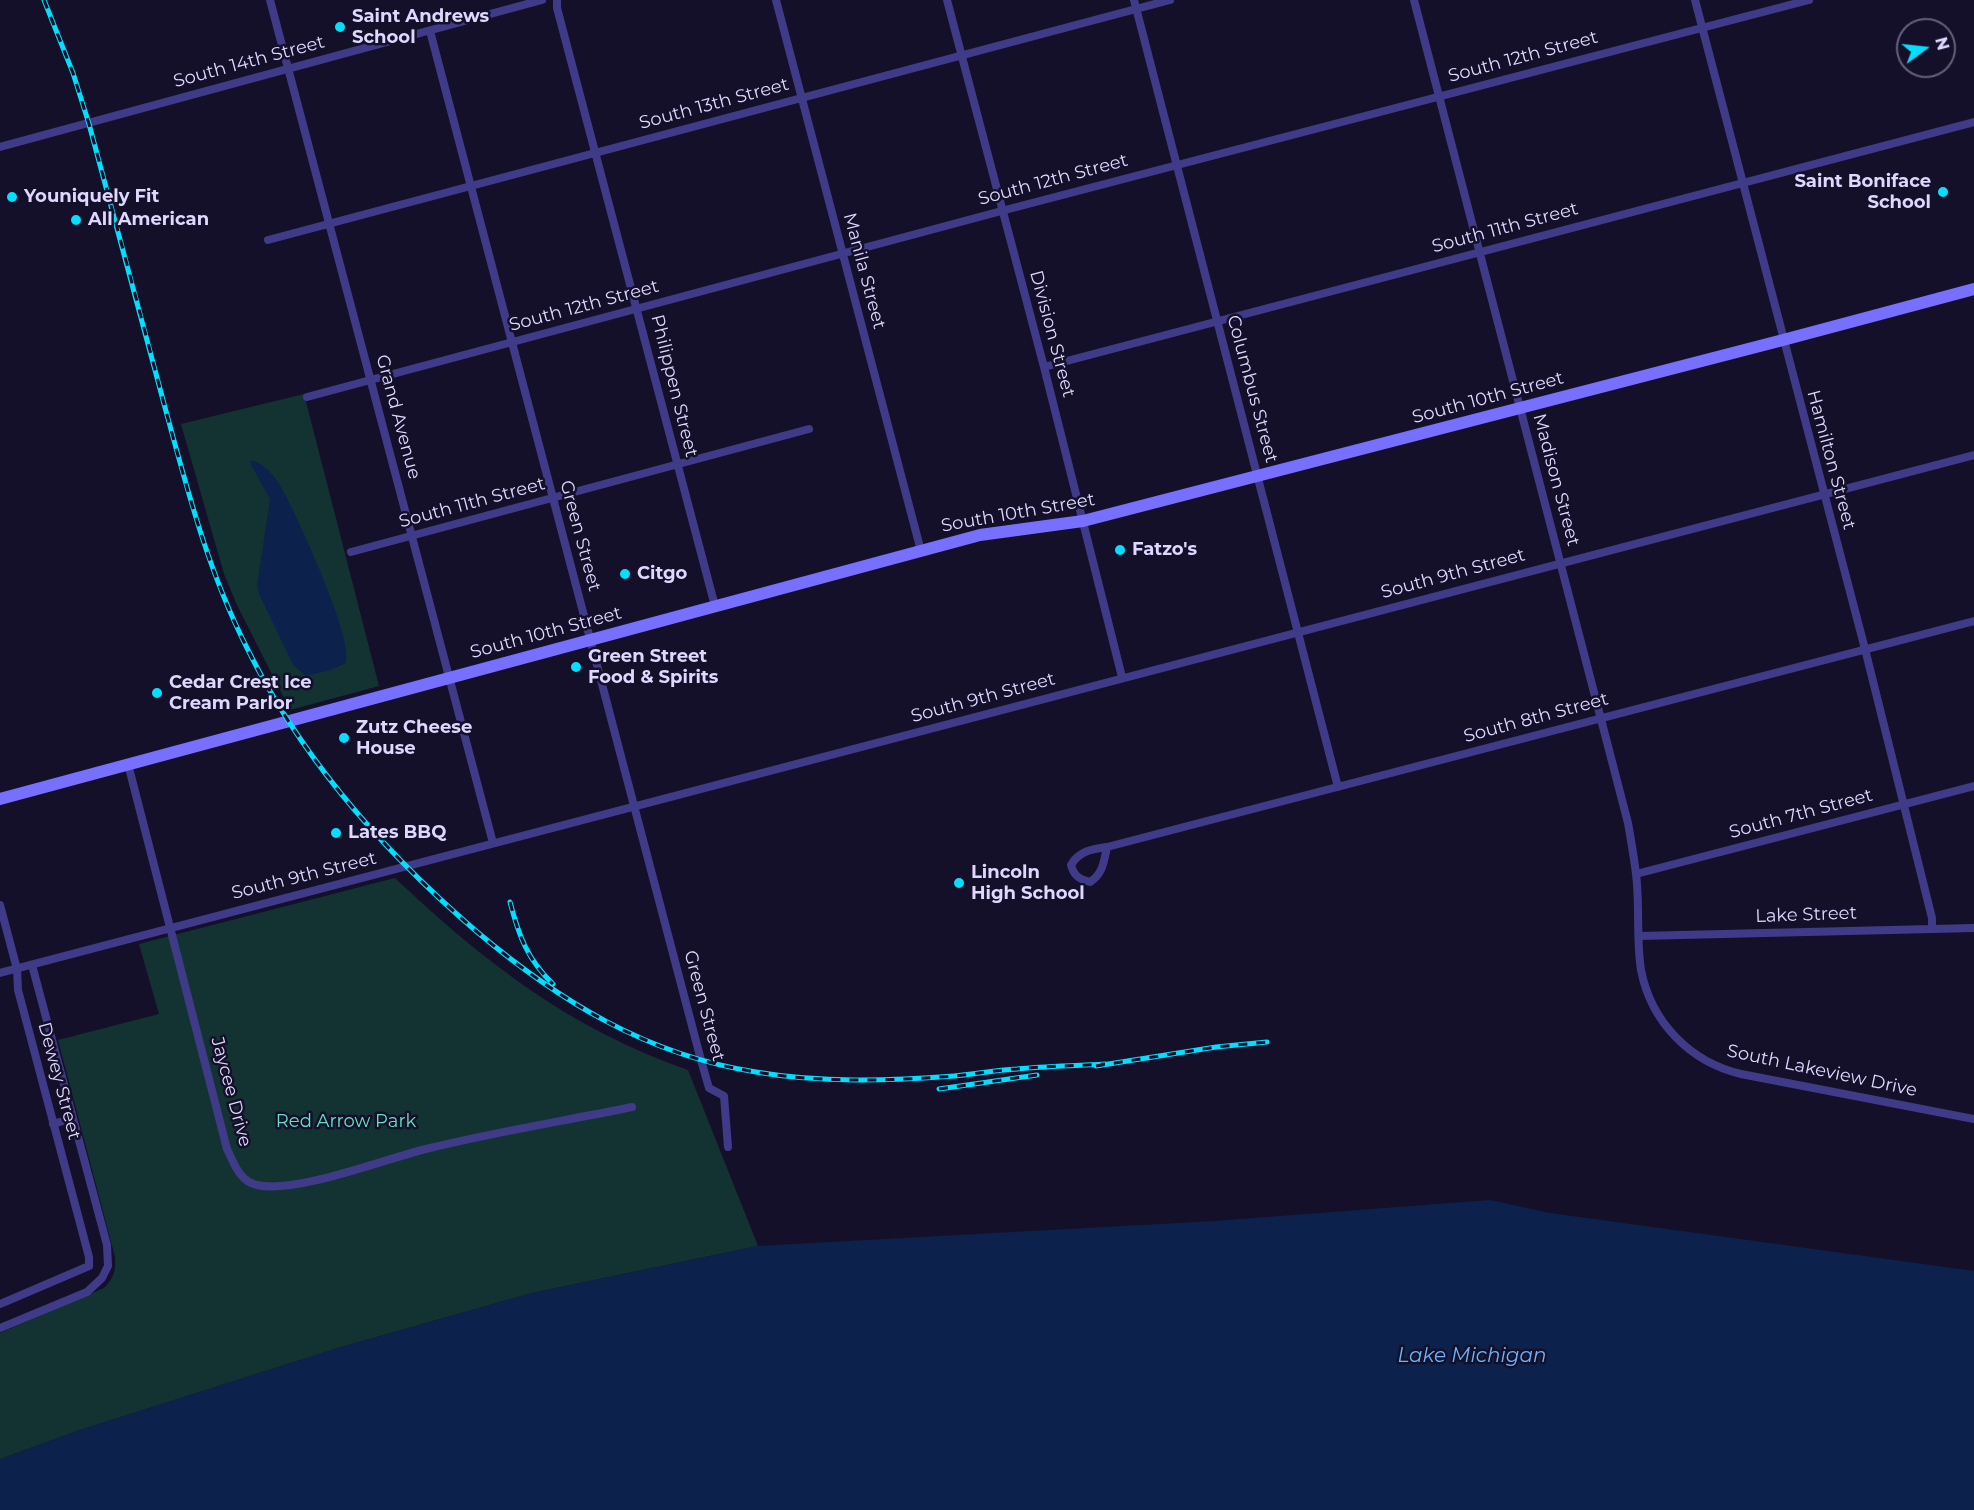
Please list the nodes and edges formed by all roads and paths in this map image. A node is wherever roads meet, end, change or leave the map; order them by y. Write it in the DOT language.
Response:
graph roads {
  1 [pos="270,0"];
  2 [pos="542,0"];
  3 [pos="557,0"];
  4 [pos="776,0"];
  5 [pos="947,0"];
  6 [pos="1170,0"];
  7 [pos="1414,0"];
  8 [pos="1695,0"];
  9 [pos="1809,0"];
  10 [pos="1135,4"];
  11 [pos="1702,27"];
  12 [pos="430,31"];
  13 [pos="961,55"];
  14 [pos="289,68"];
  15 [pos="801,97"];
  16 [pos="1439,97"];
  17 [pos="1974,122"];
  18 [pos="0,147"];
  19 [pos="595,153"];
  20 [pos="1177,164"];
  21 [pos="1742,183"];
  22 [pos="471,186"];
  23 [pos="1002,210"];
  24 [pos="330,223"];
  25 [pos="268,240"];
  26 [pos="1480,252"];
  27 [pos="842,253"];
  28 [pos="1974,289"];
  29 [pos="637,309"];
  30 [pos="1217,321"];
  31 [pos="1783,340"];
  32 [pos="512,341"];
  33 [pos="1044,367"];
  34 [pos="370,380"];
  35 [pos="307,397"];
  36 [pos="1520,408"];
  37 [pos="809,429"];
  38 [pos="1974,455"];
  39 [pos="677,464"];
  40 [pos="1258,477"];
  41 [pos="1824,494"];
  42 [pos="554,499"];
  43 [pos="1083,521"];
  44 [pos="412,535"];
  45 [pos="921,551"];
  46 [pos="351,552"];
  47 [pos="1560,564"];
  48 [pos="715,606"];
  49 [pos="1974,621"];
  50 [pos="1298,632"];
  51 [pos="590,639"];
  52 [pos="1864,649"];
  53 [pos="1122,677"];
  54 [pos="450,678"];
  55 [pos="1602,718"];
  56 [pos="128,764"];
  57 [pos="1974,786"];
  58 [pos="1338,787"];
  59 [pos="0,799"];
  60 [pos="1903,804"];
  61 [pos="635,806"];
  62 [pos="493,843"];
  63 [pos="1107,847"];
  64 [pos="1636,874"];
  65 [pos="0,905"];
  66 [pos="171,927"];
  67 [pos="1932,928"];
  68 [pos="1974,928"];
  69 [pos="1639,936"];
  70 [pos="32,965"];
  71 [pos="17,969"];
  72 [pos="0,973"];
  73 [pos="632,1107"];
  74 [pos="73,1118"];
  75 [pos="1974,1119"];
  76 [pos="53,1124"];
  77 [pos="728,1147"];
  78 [pos="89,1266"];
  79 [pos="102,1278"];
  80 [pos="0,1304"];
  81 [pos="0,1328"];
  1 -- 14 [label="street, Grand Avenue"];
  2 -- 12 [label="street, South 14th Street"];
  3 -- 19 [label="street, Philippen Street"];
  4 -- 15 [label="street, Manila Street"];
  5 -- 13 [label="street, Division Street"];
  6 -- 10 [label="street, South 13th Street"];
  7 -- 16 [label="street, Madison Street"];
  8 -- 11 [label="street, Hamilton Street"];
  9 -- 11 [label="street, South 12th Street"];
  10 -- 13 [label="street, South 13th Street"];
  10 -- 20 [label="street, Columbus Street"];
  11 -- 16 [label="street, South 12th Street"];
  11 -- 21 [label="street, Hamilton Street"];
  12 -- 14 [label="street, South 14th Street"];
  12 -- 22 [label="street, Green Street"];
  13 -- 15 [label="street, South 13th Street"];
  13 -- 23 [label="street, Division Street"];
  14 -- 18 [label="street, South 14th Street"];
  14 -- 24 [label="street, Grand Avenue"];
  15 -- 19 [label="street, South 13th Street"];
  15 -- 27 [label="street, Manila Street"];
  16 -- 20 [label="street, South 12th Street"];
  16 -- 26 [label="street, Madison Street"];
  17 -- 21 [label="street, South 11th Street"];
  19 -- 22 [label="street, South 13th Street"];
  19 -- 29 [label="street, Philippen Street"];
  20 -- 23 [label="street, South 12th Street"];
  20 -- 30 [label="street, Columbus Street"];
  21 -- 26 [label="street, South 11th Street"];
  21 -- 31 [label="street, Hamilton Street"];
  22 -- 24 [label="street, South 13th Street"];
  22 -- 32 [label="street, Green Street"];
  23 -- 27 [label="street, South 12th Street"];
  23 -- 33 [label="street, Division Street"];
  24 -- 25 [label="street, South 13th Street"];
  24 -- 34 [label="street, Grand Avenue"];
  26 -- 30 [label="street, South 11th Street"];
  26 -- 36 [label="street, Madison Street"];
  27 -- 29 [label="street, South 12th Street"];
  27 -- 45 [label="street, Manila Street"];
  28 -- 31 [label="street, South 10th Street"];
  29 -- 32 [label="street, South 12th Street"];
  29 -- 39 [label="street, Philippen Street"];
  30 -- 33 [label="street, South 11th Street"];
  30 -- 40 [label="street, Columbus Street"];
  31 -- 36 [label="street, South 10th Street"];
  31 -- 41 [label="street, Hamilton Street"];
  32 -- 34 [label="street, South 12th Street"];
  32 -- 42 [label="street, Green Street"];
  33 -- 43 [label="street, Division Street"];
  34 -- 35 [label="street, South 12th Street"];
  34 -- 44 [label="street, Grand Avenue"];
  36 -- 40 [label="street, South 10th Street"];
  36 -- 47 [label="street, Madison Street"];
  37 -- 39 [label="street, South 11th Street"];
  38 -- 41 [label="street, South 9th Street"];
  39 -- 42 [label="street, South 11th Street"];
  39 -- 48 [label="street, Philippen Street"];
  40 -- 43 [label="street, South 10th Street"];
  40 -- 50 [label="street, Columbus Street"];
  41 -- 47 [label="street, South 9th Street"];
  41 -- 52 [label="street, Hamilton Street"];
  42 -- 44 [label="street, South 11th Street"];
  42 -- 51 [label="street, Green Street"];
  43 -- 45 [label="street, South 10th Street"];
  43 -- 53 [label="street, Division Street"];
  44 -- 46 [label="street, South 11th Street"];
  44 -- 54 [label="street, Grand Avenue"];
  45 -- 48 [label="street, South 10th Street"];
  47 -- 50 [label="street, South 9th Street"];
  47 -- 55 [label="street, Madison Street"];
  48 -- 51 [label="street, South 10th Street"];
  49 -- 52 [label="street, South 8th Street"];
  50 -- 53 [label="street, South 9th Street"];
  50 -- 58 [label="street, Columbus Street"];
  51 -- 54 [label="street, South 10th Street"];
  51 -- 61 [label="street, Green Street"];
  52 -- 55 [label="street, South 8th Street"];
  52 -- 60 [label="street, Hamilton Street"];
  53 -- 61 [label="street, South 9th Street"];
  54 -- 56 [label="street, South 10th Street"];
  54 -- 62 [label="street, Grand Avenue"];
  55 -- 58 [label="street, South 8th Street"];
  55 -- 64 [label="street, Madison Street"];
  56 -- 59 [label="street, South 10th Street"];
  56 -- 66 [label="street, Jaycee Drive"];
  57 -- 60 [label="street, South 7th Street"];
  58 -- 63 [label="street, South 8th Street"];
  60 -- 64 [label="street, South 7th Street"];
  60 -- 67 [label="street, Hamilton Street"];
  61 -- 62 [label="street, South 9th Street"];
  61 -- 77 [label="street, Green Street"];
  62 -- 66 [label="street, South 9th Street"];
  63 -- 63 [label="street, South 8th Street"];
  64 -- 69 [label="street, Madison Street"];
  65 -- 71 [label="street, Dewey Street"];
  66 -- 70 [label="street, South 9th Street"];
  66 -- 73 [label="street, Jaycee Drive"];
  67 -- 68 [label="street, Lake Street"];
  67 -- 69 [label="street, Lake Street"];
  69 -- 75 [label="street, South Lakeview Drive"];
  70 -- 71 [label="street, South 9th Street"];
  70 -- 74 [label="street, Dewey Street"];
  71 -- 72 [label="street, South 9th Street"];
  71 -- 76 [label="street, Dewey Street"];
  74 -- 76 [label="street"];
  74 -- 79 [label="street, Dewey Street"];
  76 -- 78 [label="street, Dewey Street"];
  78 -- 79 [label="street"];
  78 -- 80 [label="street"];
  79 -- 81 [label="street"];
}
